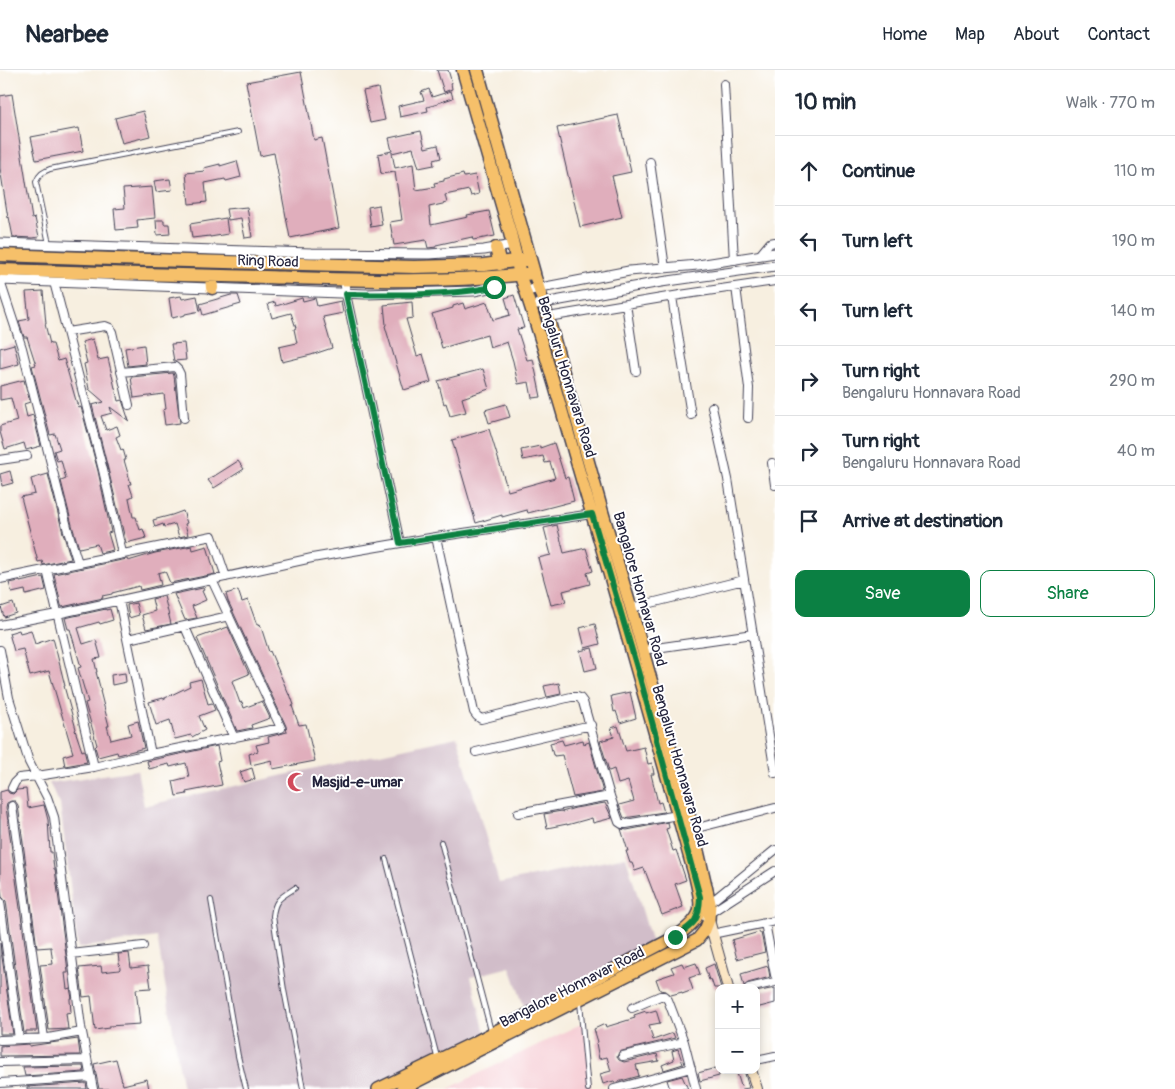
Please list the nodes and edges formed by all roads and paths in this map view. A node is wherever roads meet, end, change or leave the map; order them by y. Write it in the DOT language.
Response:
graph roads {
  1 [pos="463,70"];
  2 [pos="477,70"];
  3 [pos="724,84"];
  4 [pos="238,132"];
  5 [pos="650,162"];
  6 [pos="775,242"];
  7 [pos="0,243"];
  8 [pos="513,246"];
  9 [pos="496,248"];
  10 [pos="50,250"];
  11 [pos="775,253"];
  12 [pos="0,255"];
  13 [pos="760,255"];
  14 [pos="530,259"];
  15 [pos="388,260"];
  16 [pos="734,260"];
  17 [pos="517,261"];
  18 [pos="775,266"];
  19 [pos="665,268"];
  20 [pos="0,270"];
  21 [pos="500,270"];
  22 [pos="534,273"];
  23 [pos="520,275"];
  24 [pos="38,276"];
  25 [pos="344,279"];
  26 [pos="0,280"];
  27 [pos="775,281"];
  28 [pos="54,282"];
  29 [pos="211,282"];
  30 [pos="736,287"];
  31 [pos="539,288"];
  32 [pos="525,290"];
  33 [pos="346,294"];
  34 [pos="672,297"];
  35 [pos="544,303"];
  36 [pos="626,304"];
  37 [pos="530,306"];
  38 [pos="548,317"];
  39 [pos="67,332"];
  40 [pos="636,371"];
  41 [pos="120,372"];
  42 [pos="129,405"];
  43 [pos="712,407"];
  44 [pos="691,415"];
  45 [pos="184,418"];
  46 [pos="748,418"];
  47 [pos="27,456"];
  48 [pos="0,460"];
  49 [pos="772,463"];
  50 [pos="775,485"];
  51 [pos="592,514"];
  52 [pos="436,537"];
  53 [pos="400,543"];
  54 [pos="122,553"];
  55 [pos="78,563"];
  56 [pos="46,570"];
  57 [pos="226,577"];
  58 [pos="0,579"];
  59 [pos="212,580"];
  60 [pos="744,580"];
  61 [pos="120,600"];
  62 [pos="631,608"];
  63 [pos="57,614"];
  64 [pos="229,616"];
  65 [pos="0,625"];
  66 [pos="185,627"];
  67 [pos="753,634"];
  68 [pos="128,639"];
  69 [pos="0,650"];
  70 [pos="642,650"];
  71 [pos="9,698"];
  72 [pos="0,699"];
  73 [pos="591,725"];
  74 [pos="234,738"];
  75 [pos="476,752"];
  76 [pos="151,754"];
  77 [pos="774,757"];
  78 [pos="94,767"];
  79 [pos="775,774"];
  80 [pos="37,776"];
  81 [pos="12,788"];
  82 [pos="610,796"];
  83 [pos="12,806"];
  84 [pos="775,808"];
  85 [pos="518,813"];
  86 [pos="678,815"];
  87 [pos="692,829"];
  88 [pos="441,842"];
  89 [pos="775,850"];
  90 [pos="386,859"];
  91 [pos="775,871"];
  92 [pos="295,888"];
  93 [pos="211,900"];
  94 [pos="0,902"];
  95 [pos="707,912"];
  96 [pos="775,921"];
  97 [pos="765,923"];
  98 [pos="712,934"];
  99 [pos="144,946"];
  100 [pos="71,954"];
  101 [pos="773,954"];
  102 [pos="775,975"];
  103 [pos="775,982"];
  104 [pos="727,984"];
  105 [pos="760,985"];
  106 [pos="580,1000"];
  107 [pos="632,1008"];
  108 [pos="522,1023"];
  109 [pos="82,1032"];
  110 [pos="491,1033"];
  111 [pos="44,1038"];
  112 [pos="19,1039"];
  113 [pos="0,1040"];
  114 [pos="684,1042"];
  115 [pos="624,1056"];
  116 [pos="775,1056"];
  117 [pos="760,1059"];
  118 [pos="87,1060"];
  119 [pos="438,1060"];
  120 [pos="0,1062"];
  121 [pos="691,1068"];
  122 [pos="753,1074"];
  123 [pos="91,1077"];
  124 [pos="0,1083"];
  125 [pos="94,1089"];
  126 [pos="246,1089"];
  127 [pos="303,1089"];
  128 [pos="378,1089"];
  129 [pos="402,1089"];
  130 [pos="588,1089"];
  131 [pos="614,1089"];
  132 [pos="696,1089"];
  133 [pos="757,1089"];
  1 -- 8 [label="highway"];
  2 -- 14 [label="highway"];
  3 -- 16 [label="street"];
  4 -- 10 [label="lane"];
  5 -- 19 [label="street"];
  6 -- 13 [label="street"];
  7 -- 10 [label="street"];
  8 -- 9 [label="street"];
  8 -- 17 [label="highway"];
  9 -- 15 [label="street"];
  9 -- 21 [label="highway"];
  10 -- 12 [label="highway, Ring Road"];
  10 -- 15 [label="highway, Ring Road"];
  11 -- 13 [label="street"];
  13 -- 16 [label="street"];
  14 -- 17 [label="highway, Ring Road"];
  14 -- 22 [label="highway"];
  15 -- 21 [label="highway, Ring Road"];
  16 -- 19 [label="street"];
  17 -- 21 [label="highway, Ring Road"];
  17 -- 23 [label="highway"];
  18 -- 35 [label="street"];
  19 -- 31 [label="street"];
  20 -- 24 [label="highway, Ring Road"];
  21 -- 23 [label="highway, Ring Road"];
  21 -- 25 [label="highway, Ring Road"];
  21 -- 33 [label="street"];
  22 -- 23 [label="highway, Ring Road"];
  22 -- 31 [label="main road, Bangalore Honnavar Road"];
  23 -- 32 [label="main road, Bengaluru Honnavara Road"];
  24 -- 26 [label="street"];
  24 -- 28 [label="street"];
  24 -- 29 [label="highway, Ring Road"];
  25 -- 29 [label="highway, Ring Road"];
  25 -- 33 [label="street"];
  26 -- 55 [label="street"];
  27 -- 30 [label="street"];
  28 -- 29 [label="street"];
  28 -- 39 [label="street"];
  29 -- 33 [label="street"];
  30 -- 34 [label="street"];
  30 -- 46 [label="street"];
  31 -- 32 [label="street"];
  31 -- 35 [label="main road, Bangalore Honnavar Road"];
  32 -- 37 [label="main road, Bengaluru Honnavara Road"];
  33 -- 53 [label="street"];
  34 -- 36 [label="street"];
  34 -- 44 [label="street"];
  35 -- 37 [label="street"];
  35 -- 38 [label="main road, Bangalore Honnavar Road"];
  36 -- 38 [label="street"];
  36 -- 40 [label="street"];
  37 -- 51 [label="main road, Bengaluru Honnavara Road"];
  38 -- 62 [label="main road, Bangalore Honnavar Road"];
  39 -- 41 [label="street"];
  39 -- 54 [label="street"];
  41 -- 42 [label="street"];
  41 -- 45 [label="street"];
  43 -- 60 [label="street"];
  47 -- 48 [label="street"];
  49 -- 50 [label="street"];
  51 -- 52 [label="street"];
  51 -- 86 [label="main road, Bengaluru Honnavara Road"];
  52 -- 53 [label="street"];
  52 -- 73 [label="street"];
  53 -- 57 [label="street"];
  54 -- 55 [label="street"];
  54 -- 57 [label="street"];
  55 -- 56 [label="street"];
  56 -- 58 [label="street"];
  56 -- 63 [label="street"];
  57 -- 59 [label="street"];
  59 -- 61 [label="street"];
  59 -- 64 [label="street"];
  60 -- 62 [label="street"];
  60 -- 67 [label="street"];
  61 -- 63 [label="street"];
  61 -- 68 [label="street"];
  62 -- 70 [label="main road, Bangalore Honnavar Road"];
  63 -- 65 [label="street"];
  63 -- 78 [label="street"];
  64 -- 66 [label="street"];
  64 -- 74 [label="street"];
  66 -- 68 [label="street"];
  66 -- 74 [label="street"];
  67 -- 70 [label="street"];
  67 -- 77 [label="street"];
  68 -- 76 [label="street"];
  69 -- 71 [label="street"];
  70 -- 87 [label="main road, Bangalore Honnavar Road"];
  71 -- 72 [label="street"];
  71 -- 80 [label="street"];
  73 -- 75 [label="street"];
  73 -- 82 [label="street"];
  74 -- 76 [label="street"];
  76 -- 78 [label="street"];
  77 -- 79 [label="street"];
  78 -- 80 [label="street"];
  80 -- 81 [label="street"];
  80 -- 100 [label="street"];
  82 -- 85 [label="street"];
  82 -- 86 [label="street"];
  83 -- 111 [label="street"];
  84 -- 87 [label="street"];
  86 -- 95 [label="main road, Bengaluru Honnavara Road"];
  87 -- 95 [label="main road, Bangalore Honnavar Road"];
  88 -- 110 [label="lane"];
  89 -- 95 [label="street"];
  90 -- 119 [label="lane"];
  91 -- 95 [label="street"];
  92 -- 127 [label="lane"];
  93 -- 126 [label="lane"];
  94 -- 112 [label="street"];
  95 -- 98 [label="main road"];
  95 -- 106 [label="main road, Bangalore Honnavar Road"];
  95 -- 108 [label="main road"];
  96 -- 97 [label="street"];
  97 -- 98 [label="street"];
  97 -- 101 [label="street"];
  98 -- 104 [label="main road"];
  99 -- 100 [label="street"];
  100 -- 109 [label="street"];
  101 -- 102 [label="street"];
  103 -- 105 [label="street"];
  106 -- 108 [label="main road, Bangalore Honnavar Road"];
  106 -- 130 [label="lane"];
  107 -- 114 [label="street"];
  108 -- 110 [label="main road"];
  108 -- 129 [label="main road, Bangalore Honnavar Road"];
  109 -- 111 [label="street"];
  109 -- 118 [label="street"];
  110 -- 119 [label="main road"];
  111 -- 112 [label="street"];
  112 -- 113 [label="street"];
  114 -- 115 [label="street"];
  114 -- 121 [label="street"];
  116 -- 117 [label="street"];
  118 -- 120 [label="street"];
  118 -- 123 [label="street"];
  119 -- 128 [label="main road"];
  121 -- 131 [label="street"];
  121 -- 132 [label="street"];
  122 -- 133 [label="main road"];
  123 -- 124 [label="street"];
  123 -- 125 [label="street"];
}
